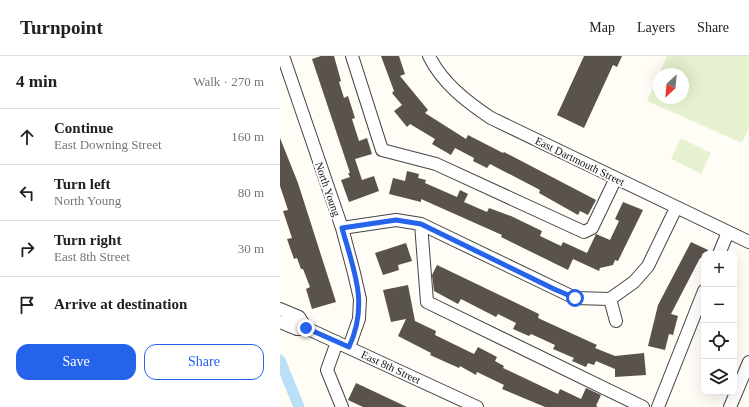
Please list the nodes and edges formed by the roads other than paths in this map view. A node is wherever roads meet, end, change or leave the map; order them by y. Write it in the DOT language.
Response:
graph roads {
  1 [pos="283,56"];
  2 [pos="352,56"];
  3 [pos="429,56"];
  4 [pos="616,178"];
  5 [pos="676,208"];
  6 [pos="421,224"];
  7 [pos="342,228"];
  8 [pos="728,232"];
  9 [pos="749,242"];
  10 [pos="720,251"];
  11 [pos="610,299"];
  12 [pos="701,299"];
  13 [pos="280,309"];
  14 [pos="616,321"];
  15 [pos="280,322"];
  16 [pos="306,328"];
  17 [pos="337,342"];
  18 [pos="349,347"];
  19 [pos="749,362"];
  20 [pos="342,407"];
  21 [pos="477,407"];
  22 [pos="643,407"];
  23 [pos="658,407"];
  24 [pos="730,407"];
  1 -- 7 [label="street, North Young"];
  2 -- 4 [label="street"];
  3 -- 4 [label="street, East Dartmouth Street"];
  4 -- 5 [label="street, East Dartmouth Street"];
  5 -- 8 [label="street, East Dartmouth Street"];
  5 -- 11 [label="street"];
  6 -- 7 [label="street"];
  6 -- 11 [label="street"];
  6 -- 22 [label="street"];
  7 -- 18 [label="street, North Young"];
  8 -- 9 [label="street, East Dartmouth Street"];
  8 -- 10 [label="street"];
  11 -- 14 [label="street"];
  12 -- 23 [label="street"];
  13 -- 16 [label="street, East 8th Street"];
  15 -- 16 [label="street, East 8th Street"];
  16 -- 17 [label="street, East 8th Street"];
  17 -- 18 [label="street, East 8th Street"];
  17 -- 20 [label="street"];
  18 -- 21 [label="street, East 8th Street"];
  19 -- 24 [label="street"];
}
